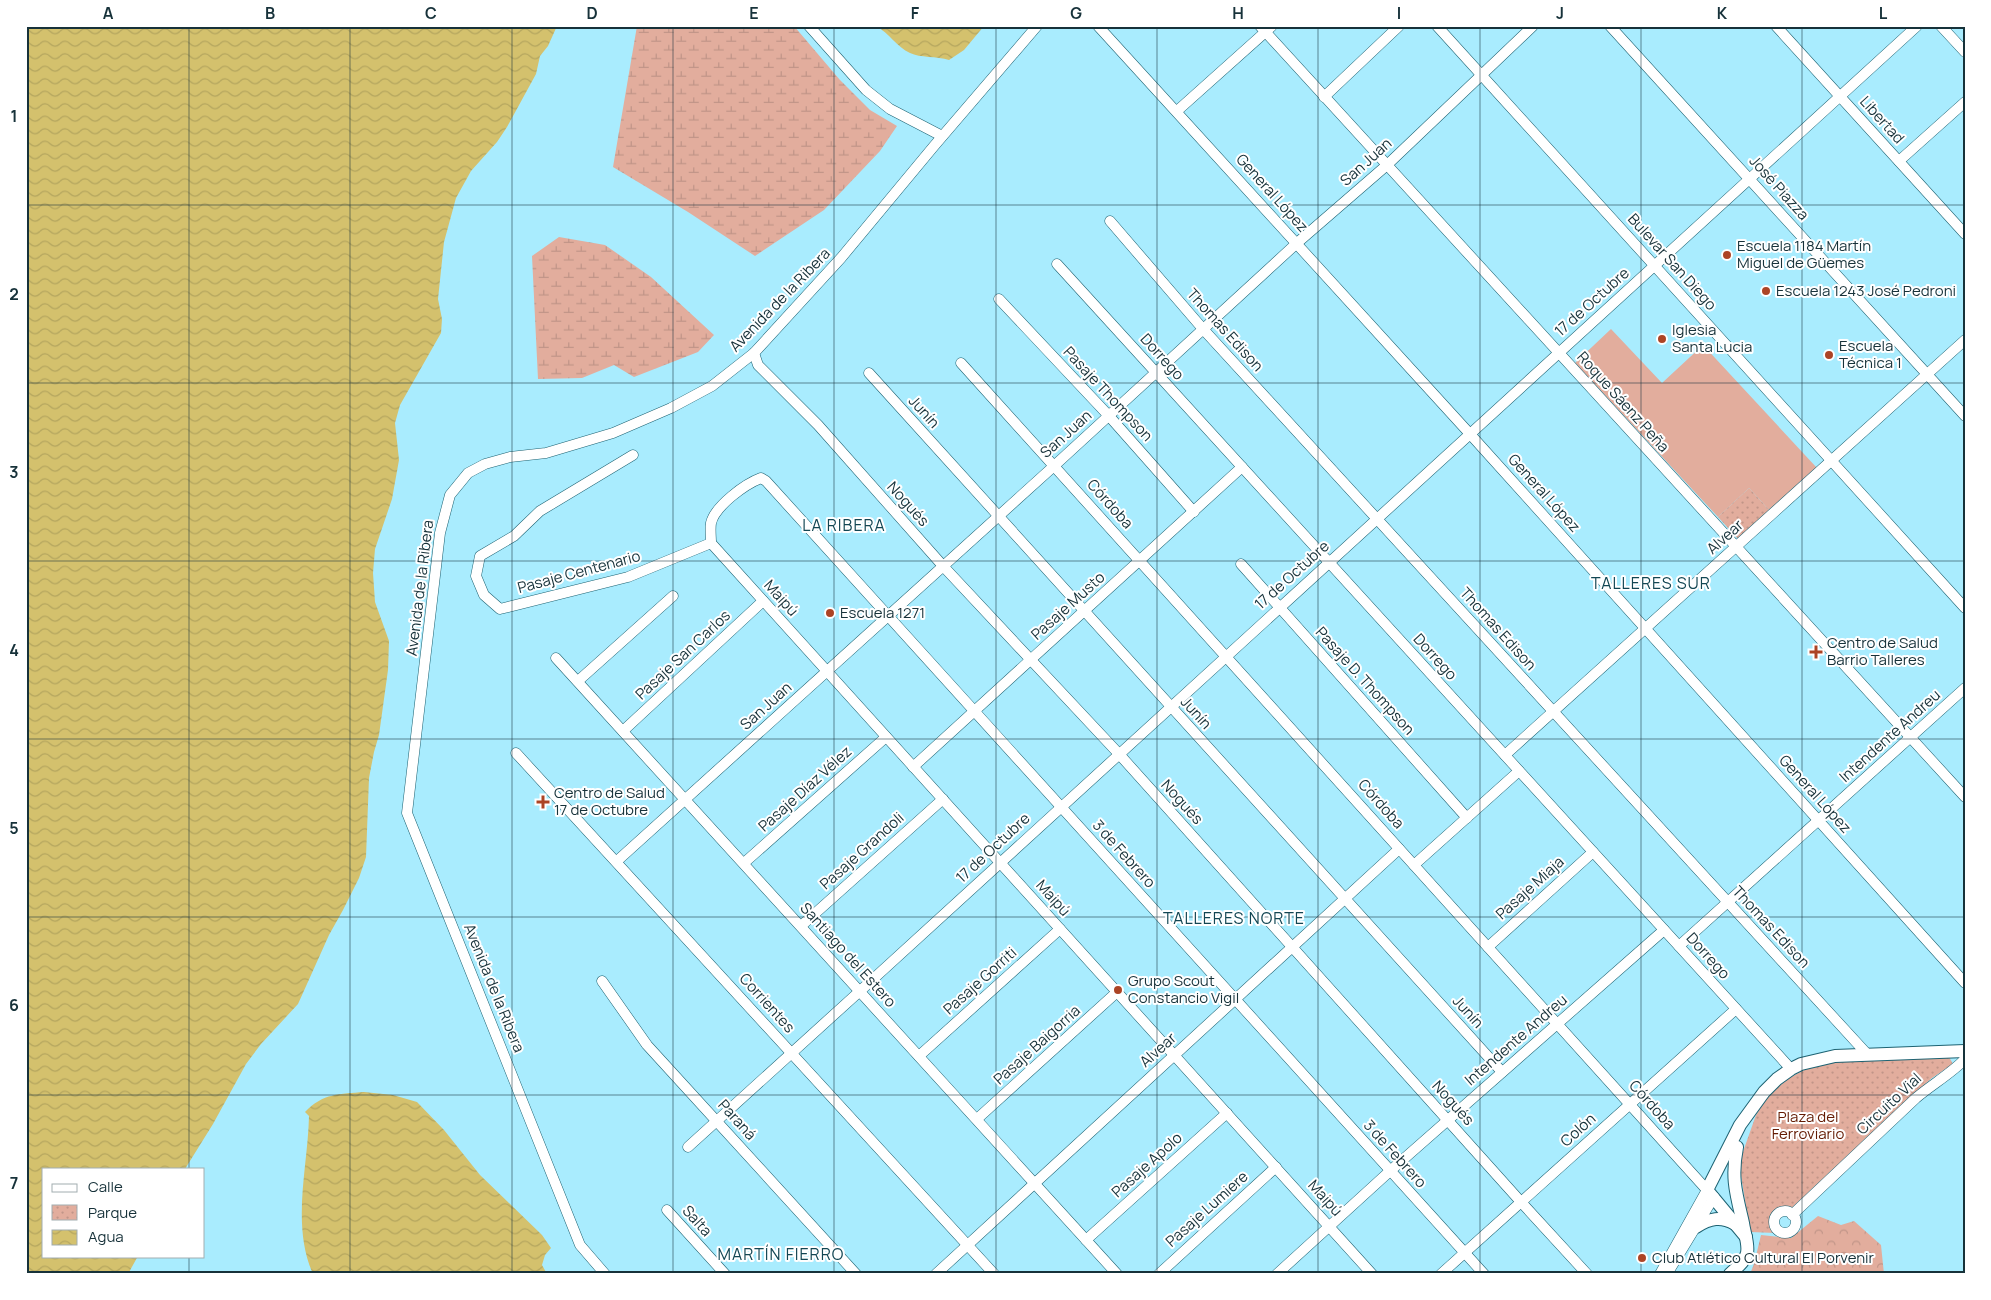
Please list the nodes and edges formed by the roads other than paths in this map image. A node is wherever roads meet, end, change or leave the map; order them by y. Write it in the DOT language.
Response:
graph roads {
  1 [pos="809,26"];
  2 [pos="1037,26"];
  3 [pos="1098,26"];
  4 [pos="1399,26"];
  5 [pos="1437,26"];
  6 [pos="1533,26"];
  7 [pos="1610,26"];
  8 [pos="1776,26"];
  9 [pos="1918,26"];
  10 [pos="1941,26"];
  11 [pos="1266,28"];
  12 [pos="1965,52"];
  13 [pos="1480,74"];
  14 [pos="1840,96"];
  15 [pos="1324,97"];
  16 [pos="1965,102"];
  17 [pos="1177,111"];
  18 [pos="942,136"];
  19 [pos="1899,161"];
  20 [pos="1386,165"];
  21 [pos="1750,179"];
  22 [pos="1110,221"];
  23 [pos="1961,222"];
  24 [pos="1965,234"];
  25 [pos="1297,243"];
  26 [pos="1058,264"];
  27 [pos="1654,266"];
  28 [pos="999,299"];
  29 [pos="1203,329"];
  30 [pos="1965,340"];
  31 [pos="754,353"];
  32 [pos="1558,353"];
  33 [pos="961,363"];
  34 [pos="869,373"];
  35 [pos="1155,373"];
  36 [pos="1927,374"];
  37 [pos="1109,416"];
  38 [pos="1965,416"];
  39 [pos="1470,434"];
  40 [pos="633,455"];
  41 [pos="1832,461"];
  42 [pos="1054,466"];
  43 [pos="1242,468"];
  44 [pos="1194,512"];
  45 [pos="998,517"];
  46 [pos="1377,519"];
  47 [pos="710,543"];
  48 [pos="1736,547"];
  49 [pos="1139,561"];
  50 [pos="1329,562"];
  51 [pos="1242,564"];
  52 [pos="943,566"];
  53 [pos="672,596"];
  54 [pos="763,601"];
  55 [pos="1280,607"];
  56 [pos="1965,608"];
  57 [pos="1084,612"];
  58 [pos="888,616"];
  59 [pos="1646,630"];
  60 [pos="1226,656"];
  61 [pos="556,658"];
  62 [pos="1032,659"];
  63 [pos="827,671"];
  64 [pos="578,681"];
  65 [pos="1965,688"];
  66 [pos="1170,707"];
  67 [pos="974,711"];
  68 [pos="1554,712"];
  69 [pos="623,731"];
  70 [pos="886,737"];
  71 [pos="1910,737"];
  72 [pos="516,753"];
  73 [pos="1119,754"];
  74 [pos="1505,755"];
  75 [pos="914,767"];
  76 [pos="1519,771"];
  77 [pos="1965,797"];
  78 [pos="685,799"];
  79 [pos="943,799"];
  80 [pos="1061,807"];
  81 [pos="1467,818"];
  82 [pos="1818,820"];
  83 [pos="1400,849"];
  84 [pos="1593,852"];
  85 [pos="617,861"];
  86 [pos="1000,862"];
  87 [pos="744,863"];
  88 [pos="1414,865"];
  89 [pos="1345,899"];
  90 [pos="1727,902"];
  91 [pos="801,926"];
  92 [pos="1060,929"];
  93 [pos="1664,930"];
  94 [pos="1679,946"];
  95 [pos="1292,947"];
  96 [pos="1488,947"];
  97 [pos="602,981"];
  98 [pos="1965,983"];
  99 [pos="860,991"];
  100 [pos="1117,992"];
  101 [pos="1235,1000"];
  102 [pos="1736,1009"];
  103 [pos="1557,1023"];
  104 [pos="791,1052"];
  105 [pos="1965,1052"];
  106 [pos="1867,1054"];
  107 [pos="1174,1055"];
  108 [pos="919,1056"];
  109 [pos="1965,1059"];
  110 [pos="1791,1069"];
  111 [pos="1502,1072"];
  112 [pos="1630,1104"];
  113 [pos="1752,1111"];
  114 [pos="1227,1113"];
  115 [pos="716,1119"];
  116 [pos="977,1119"];
  117 [pos="1448,1119"];
  118 [pos="688,1147"];
  119 [pos="1737,1147"];
  120 [pos="1276,1167"];
  121 [pos="1390,1170"];
  122 [pos="1035,1183"];
  123 [pos="1710,1193"];
  124 [pos="1521,1202"];
  125 [pos="667,1210"];
  126 [pos="1792,1215"];
  127 [pos="1737,1225"];
  128 [pos="1329,1226"];
  129 [pos="1696,1227"];
  130 [pos="1746,1237"];
  131 [pos="1086,1240"];
  132 [pos="968,1245"];
  133 [pos="1465,1252"];
  134 [pos="605,1274"];
  135 [pos="725,1274"];
  136 [pos="856,1274"];
  137 [pos="936,1274"];
  138 [pos="994,1274"];
  139 [pos="1117,1274"];
  140 [pos="1159,1274"];
  141 [pos="1277,1274"];
  142 [pos="1372,1274"];
  143 [pos="1441,1274"];
  144 [pos="1484,1274"];
  145 [pos="1587,1274"];
  146 [pos="1660,1274"];
  147 [pos="1667,1274"];
  148 [pos="1730,1274"];
  1 -- 18 [label="street"];
  2 -- 18 [label="street, Avenida de la Ribera"];
  3 -- 17 [label="street, General López"];
  4 -- 15 [label="street"];
  5 -- 13 [label="street, Bulevar San Diego"];
  6 -- 13 [label="street, San Juan"];
  7 -- 21 [label="street, José Piazza"];
  8 -- 14 [label="street, Libertad"];
  9 -- 14 [label="street, 17 de Octubre"];
  10 -- 12 [label="street"];
  11 -- 15 [label="street, Roque Sáenz Peña"];
  11 -- 17 [label="street"];
  13 -- 20 [label="street, San Juan"];
  13 -- 27 [label="street, Bulevar San Diego"];
  14 -- 19 [label="street, Libertad"];
  14 -- 21 [label="street, 17 de Octubre"];
  15 -- 20 [label="street, Roque Sáenz Peña"];
  16 -- 19 [label="street"];
  17 -- 25 [label="street, General López"];
  18 -- 31 [label="street, Avenida de la Ribera"];
  19 -- 23 [label="street, Libertad"];
  20 -- 25 [label="street, San Juan"];
  20 -- 32 [label="street, Roque Sáenz Peña"];
  21 -- 27 [label="street, 17 de Octubre"];
  21 -- 36 [label="street, José Piazza"];
  22 -- 29 [label="street, Thomas Edison"];
  23 -- 24 [label="street, Libertad"];
  25 -- 29 [label="street, San Juan"];
  25 -- 39 [label="street, General López"];
  26 -- 35 [label="street, Dorrego"];
  27 -- 32 [label="street, 17 de Octubre"];
  27 -- 41 [label="street, Bulevar San Diego"];
  28 -- 37 [label="street, Pasaje Thompson"];
  29 -- 35 [label="street, San Juan"];
  29 -- 46 [label="street, Thomas Edison"];
  30 -- 36 [label="street, Alvear"];
  31 -- 52 [label="street, Nogués"];
  31 -- 134 [label="street, Avenida de la Ribera"];
  32 -- 39 [label="street, 17 de Octubre"];
  32 -- 48 [label="street, Roque Sáenz Peña"];
  33 -- 42 [label="street, Córdoba"];
  34 -- 45 [label="street, Junín"];
  35 -- 37 [label="street, San Juan"];
  35 -- 43 [label="street, Dorrego"];
  36 -- 38 [label="street, José Piazza"];
  36 -- 41 [label="street, Alvear"];
  37 -- 42 [label="street, San Juan"];
  37 -- 44 [label="street, Pasaje Thompson"];
  39 -- 46 [label="street, 17 de Octubre"];
  39 -- 59 [label="street, General López"];
  40 -- 47 [label="street, Pasaje Centenario"];
  41 -- 48 [label="street, Alvear"];
  41 -- 56 [label="street, Bulevar San Diego"];
  42 -- 45 [label="street, San Juan"];
  42 -- 49 [label="street, Córdoba"];
  43 -- 44 [label="street, Pasaje Musto"];
  43 -- 50 [label="street, Dorrego"];
  44 -- 49 [label="street, Pasaje Musto"];
  45 -- 52 [label="street, San Juan"];
  45 -- 57 [label="street, Junín"];
  46 -- 50 [label="street, 17 de Octubre"];
  46 -- 68 [label="street, Thomas Edison"];
  47 -- 54 [label="street, Maipú"];
  47 -- 58 [label="street, 3 de Febrero"];
  48 -- 59 [label="street, Alvear"];
  48 -- 71 [label="street, Roque Sáenz Peña"];
  49 -- 57 [label="street, Pasaje Musto"];
  49 -- 60 [label="street, Córdoba"];
  50 -- 55 [label="street, 17 de Octubre"];
  50 -- 74 [label="street, Dorrego"];
  51 -- 55 [label="street, Pasaje D. Thompson"];
  52 -- 58 [label="street, San Juan"];
  52 -- 62 [label="street, Nogués"];
  53 -- 64 [label="street"];
  54 -- 63 [label="street, Maipú"];
  54 -- 69 [label="street, Pasaje San Carlos"];
  55 -- 60 [label="street, 17 de Octubre"];
  55 -- 81 [label="street, Pasaje D. Thompson"];
  57 -- 62 [label="street, Pasaje Musto"];
  57 -- 66 [label="street, Junín"];
  58 -- 63 [label="street, San Juan"];
  58 -- 67 [label="street, 3 de Febrero"];
  59 -- 68 [label="street, Alvear"];
  59 -- 82 [label="street, General López"];
  60 -- 66 [label="street, 17 de Octubre"];
  60 -- 83 [label="street, Córdoba"];
  61 -- 64 [label="street, Santiago del Estero"];
  62 -- 67 [label="street, Pasaje Musto"];
  62 -- 73 [label="street, Nogués"];
  63 -- 70 [label="street, Maipú"];
  63 -- 78 [label="street, San Juan"];
  64 -- 69 [label="street, Santiago del Estero"];
  65 -- 71 [label="street, Intendente Andreu"];
  66 -- 73 [label="street, 17 de Octubre"];
  66 -- 89 [label="street, Junín"];
  67 -- 75 [label="street, Pasaje Musto"];
  67 -- 80 [label="street, 3 de Febrero"];
  68 -- 74 [label="street, Alvear"];
  68 -- 90 [label="street, Thomas Edison"];
  69 -- 78 [label="street, Santiago del Estero"];
  70 -- 75 [label="street, Maipú"];
  70 -- 87 [label="street, Pasaje Díaz Vélez"];
  71 -- 77 [label="street, Roque Sáenz Peña"];
  71 -- 82 [label="street, Intendente Andreu"];
  72 -- 85 [label="street, Corrientes"];
  73 -- 80 [label="street, 17 de Octubre"];
  73 -- 95 [label="street, Nogués"];
  74 -- 76 [label="street, Dorrego"];
  75 -- 79 [label="street, Maipú"];
  76 -- 81 [label="street"];
  76 -- 84 [label="street, Dorrego"];
  78 -- 85 [label="street, San Juan"];
  78 -- 87 [label="street, Santiago del Estero"];
  79 -- 86 [label="street, Maipú"];
  79 -- 91 [label="street, Pasaje Grandoli"];
  80 -- 86 [label="street, 17 de Octubre"];
  80 -- 101 [label="street, 3 de Febrero"];
  81 -- 88 [label="street"];
  82 -- 90 [label="street, Intendente Andreu"];
  82 -- 98 [label="street, General López"];
  83 -- 88 [label="street, Córdoba"];
  83 -- 89 [label="street, Alvear"];
  84 -- 93 [label="street, Dorrego"];
  84 -- 96 [label="street, Pasaje Miaja"];
  85 -- 104 [label="street, Corrientes"];
  86 -- 92 [label="street, Maipú"];
  86 -- 99 [label="street, 17 de Octubre"];
  87 -- 91 [label="street, Santiago del Estero"];
  88 -- 96 [label="street, Córdoba"];
  89 -- 95 [label="street, Alvear"];
  89 -- 111 [label="street, Junín"];
  90 -- 94 [label="street, Intendente Andreu"];
  90 -- 106 [label="street, Thomas Edison"];
  91 -- 99 [label="street, Santiago del Estero"];
  92 -- 100 [label="street, Maipú"];
  92 -- 108 [label="street, Pasaje Gorriti"];
  93 -- 94 [label="street, Dorrego"];
  93 -- 103 [label="street, Intendente Andreu"];
  94 -- 102 [label="street, Dorrego"];
  95 -- 101 [label="street, Alvear"];
  95 -- 117 [label="street, Nogués"];
  96 -- 103 [label="street, Córdoba"];
  97 -- 115 [label="street, Paraná"];
  99 -- 104 [label="street, 17 de Octubre"];
  99 -- 108 [label="street, Santiago del Estero"];
  100 -- 107 [label="street, Maipú"];
  100 -- 116 [label="street, Pasaje Baigorria"];
  101 -- 107 [label="street, Alvear"];
  101 -- 121 [label="street, 3 de Febrero"];
  102 -- 110 [label="street, Dorrego"];
  102 -- 112 [label="street, Colón"];
  103 -- 111 [label="street, Intendente Andreu"];
  103 -- 112 [label="street, Córdoba"];
  104 -- 115 [label="street, 17 de Octubre"];
  104 -- 132 [label="street, Corrientes"];
  105 -- 106 [label="main road"];
  106 -- 110 [label="main road"];
  107 -- 114 [label="street, Maipú"];
  107 -- 122 [label="street, Alvear"];
  108 -- 116 [label="street, Santiago del Estero"];
  109 -- 126 [label="street, Circuito Vial"];
  110 -- 113 [label="main road"];
  111 -- 117 [label="street, Intendente Andreu"];
  112 -- 123 [label="street, Córdoba"];
  112 -- 124 [label="street, Colón"];
  113 -- 119 [label="main road"];
  113 -- 123 [label="main road"];
  114 -- 120 [label="street, Maipú"];
  114 -- 131 [label="street, Pasaje Apolo"];
  115 -- 118 [label="street, 17 de Octubre"];
  115 -- 136 [label="street, Paraná"];
  116 -- 122 [label="street, Santiago del Estero"];
  117 -- 121 [label="street, Intendente Andreu"];
  117 -- 124 [label="street, Nogués"];
  119 -- 123 [label="main road"];
  119 -- 130 [label="main road"];
  120 -- 128 [label="street, Maipú"];
  120 -- 140 [label="street, Pasaje Lumiere"];
  121 -- 128 [label="street, Intendente Andreu"];
  121 -- 133 [label="street, 3 de Febrero"];
  122 -- 131 [label="street, Santiago del Estero"];
  122 -- 132 [label="street, Alvear"];
  123 -- 127 [label="main road, Córdoba"];
  123 -- 129 [label="street"];
  123 -- 146 [label="street"];
  124 -- 133 [label="street, Colón"];
  124 -- 145 [label="street, Nogués"];
  125 -- 135 [label="street, Salta"];
  127 -- 129 [label="main road"];
  127 -- 130 [label="main road, Córdoba"];
  128 -- 141 [label="street, Intendente Andreu"];
  128 -- 142 [label="street, Maipú"];
  129 -- 147 [label="street"];
  130 -- 148 [label="main road"];
  131 -- 139 [label="street, Santiago del Estero"];
  132 -- 137 [label="street, Alvear"];
  132 -- 138 [label="street, Corrientes"];
  133 -- 143 [label="street, Colón"];
  133 -- 144 [label="street, 3 de Febrero"];
}
